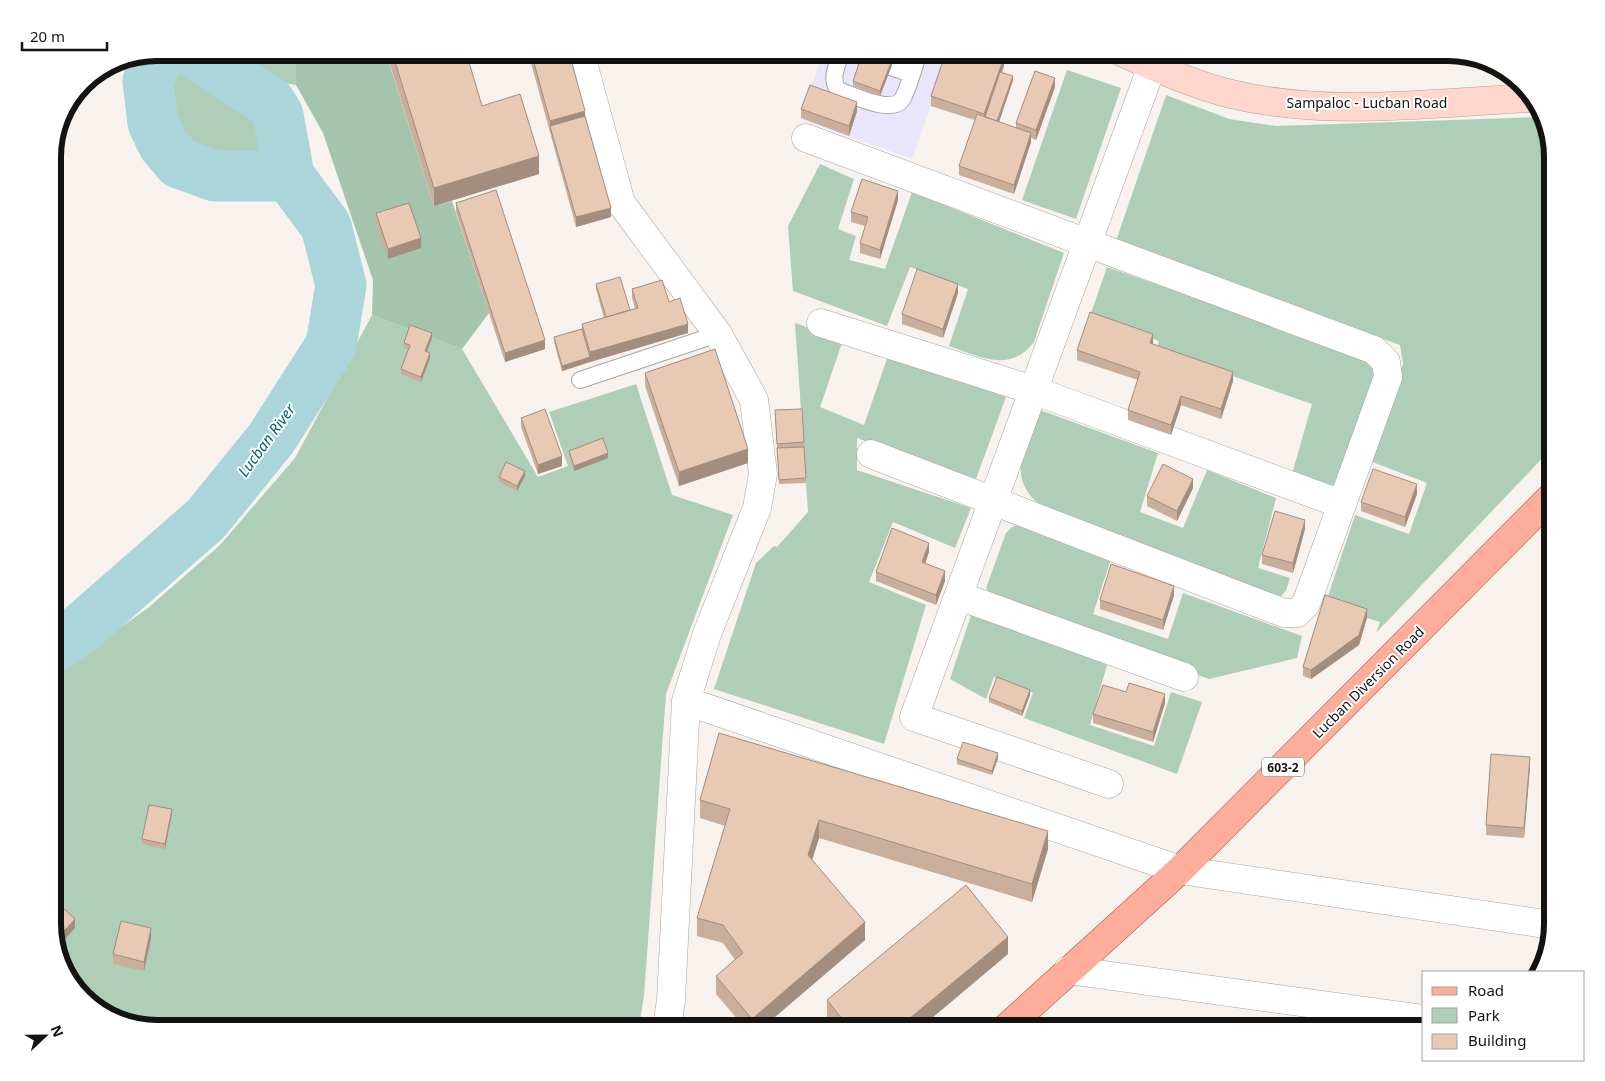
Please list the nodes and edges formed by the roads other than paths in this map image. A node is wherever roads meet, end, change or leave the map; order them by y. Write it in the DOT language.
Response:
graph roads {
  1 [pos="582,61"];
  2 [pos="839,61"];
  3 [pos="915,61"];
  4 [pos="1141,61"];
  5 [pos="1152,66"];
  6 [pos="891,67"];
  7 [pos="911,74"];
  8 [pos="1523,98"];
  9 [pos="806,138"];
  10 [pos="1087,242"];
  11 [pos="821,323"];
  12 [pos="718,334"];
  13 [pos="580,380"];
  14 [pos="1034,390"];
  15 [pos="871,454"];
  16 [pos="994,501"];
  17 [pos="1341,504"];
  18 [pos="1544,504"];
  19 [pos="959,596"];
  20 [pos="1184,677"];
  21 [pos="686,701"];
  22 [pos="1109,784"];
  23 [pos="1180,870"];
  24 [pos="1544,924"];
  25 [pos="1068,970"];
  26 [pos="1422,1019"];
  27 [pos="668,1020"];
  28 [pos="1015,1020"];
  1 -- 12 [label="street"];
  2 -- 7 [label="lane"];
  3 -- 7 [label="lane"];
  4 -- 5 [label="main road, Sampaloc - Lucban Road"];
  5 -- 8 [label="main road, Sampaloc - Lucban Road"];
  5 -- 10 [label="street"];
  6 -- 7 [label="lane"];
  9 -- 10 [label="street"];
  10 -- 14 [label="street"];
  10 -- 17 [label="street"];
  11 -- 14 [label="street"];
  12 -- 13 [label="lane"];
  12 -- 21 [label="street"];
  14 -- 16 [label="street"];
  14 -- 17 [label="street"];
  15 -- 16 [label="street"];
  16 -- 17 [label="street"];
  16 -- 19 [label="street"];
  18 -- 23 [label="main road, Lucban Diversion Road / 603-2"];
  19 -- 20 [label="street"];
  19 -- 22 [label="street"];
  21 -- 23 [label="street"];
  21 -- 27 [label="street"];
  23 -- 24 [label="street"];
  23 -- 25 [label="main road, Lucban Diversion Road / 603-2"];
  25 -- 26 [label="street"];
  25 -- 28 [label="main road, Lucban Diversion Road / 603-2"];
}
